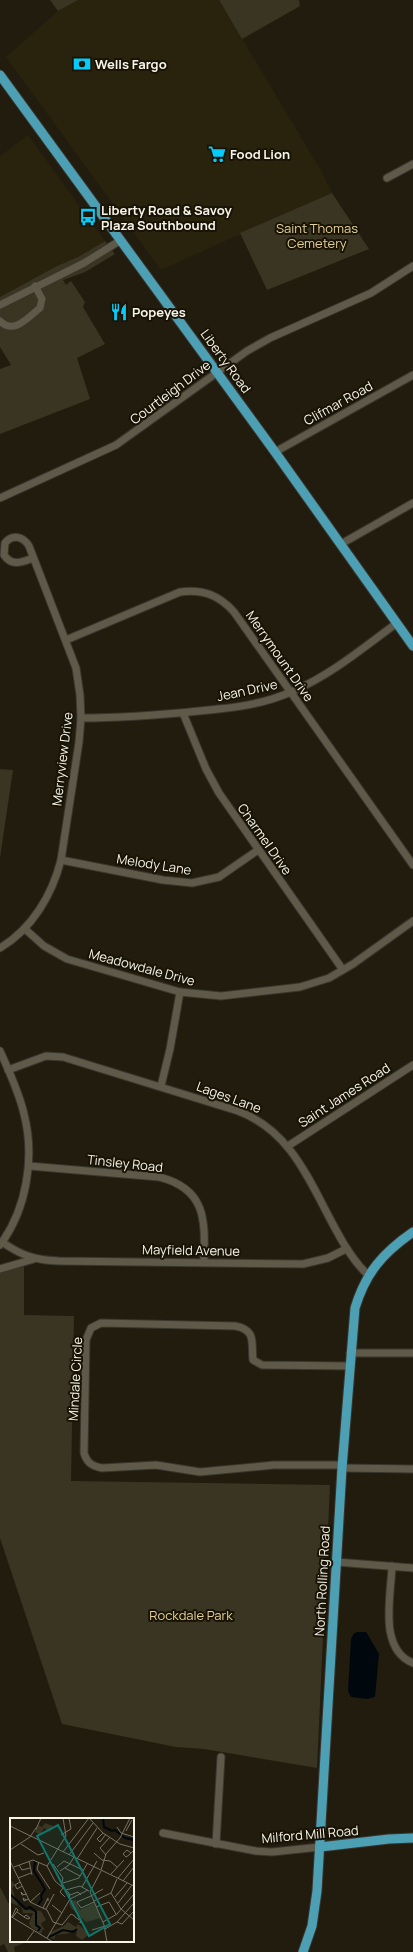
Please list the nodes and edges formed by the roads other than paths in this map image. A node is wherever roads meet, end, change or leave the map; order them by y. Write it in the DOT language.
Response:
graph roads {
  1 [pos="0,75"];
  2 [pos="413,164"];
  3 [pos="387,178"];
  4 [pos="121,240"];
  5 [pos="413,266"];
  6 [pos="35,286"];
  7 [pos="0,305"];
  8 [pos="0,321"];
  9 [pos="217,372"];
  10 [pos="413,376"];
  11 [pos="275,452"];
  12 [pos="0,498"];
  13 [pos="413,503"];
  14 [pos="341,544"];
  15 [pos="33,558"];
  16 [pos="397,623"];
  17 [pos="66,640"];
  18 [pos="413,646"];
  19 [pos="292,692"];
  20 [pos="183,713"];
  21 [pos="81,718"];
  22 [pos="258,850"];
  23 [pos="61,860"];
  24 [pos="413,865"];
  25 [pos="413,921"];
  26 [pos="25,929"];
  27 [pos="0,948"];
  28 [pos="343,970"];
  29 [pos="180,992"];
  30 [pos="0,1051"];
  31 [pos="413,1065"];
  32 [pos="8,1070"];
  33 [pos="161,1086"];
  34 [pos="288,1146"];
  35 [pos="29,1166"];
  36 [pos="413,1232"];
  37 [pos="1,1244"];
  38 [pos="346,1249"];
  39 [pos="34,1259"];
  40 [pos="204,1262"];
  41 [pos="0,1269"];
  42 [pos="368,1275"];
  43 [pos="350,1353"];
  44 [pos="413,1353"];
  45 [pos="350,1366"];
  46 [pos="342,1467"];
  47 [pos="413,1469"];
  48 [pos="336,1562"];
  49 [pos="392,1566"];
  50 [pos="413,1568"];
  51 [pos="413,1663"];
  52 [pos="221,1757"];
  53 [pos="163,1833"];
  54 [pos="413,1838"];
  55 [pos="216,1844"];
  56 [pos="320,1847"];
  57 [pos="303,1952"];
  1 -- 4 [label="main road, Liberty Road"];
  2 -- 3 [label="street"];
  4 -- 6 [label="street"];
  4 -- 9 [label="main road, Liberty Road"];
  5 -- 9 [label="street, Courtleigh Drive"];
  6 -- 7 [label="street"];
  6 -- 8 [label="street"];
  9 -- 11 [label="main road, Liberty Road"];
  9 -- 12 [label="street, Courtleigh Drive"];
  10 -- 11 [label="street, Clifmar Road"];
  11 -- 14 [label="main road, Liberty Road"];
  13 -- 14 [label="street"];
  14 -- 16 [label="main road, Liberty Road"];
  15 -- 15 [label="street, Merryview Drive"];
  15 -- 17 [label="street, Merryview Drive"];
  16 -- 18 [label="main road, Liberty Road"];
  16 -- 19 [label="street, Jean Drive"];
  17 -- 19 [label="street, Merrymount Drive"];
  17 -- 21 [label="street, Merryview Drive"];
  19 -- 20 [label="street, Jean Drive"];
  19 -- 24 [label="street, Merrymount Drive"];
  20 -- 21 [label="street, Jean Drive"];
  20 -- 22 [label="street, Charmel Drive"];
  21 -- 23 [label="street, Merryview Drive"];
  22 -- 23 [label="street, Melody Lane"];
  22 -- 28 [label="street, Charmel Drive"];
  23 -- 26 [label="street, Merryview Drive"];
  25 -- 28 [label="street, Meadowdale Drive"];
  26 -- 27 [label="street, Merryview Drive"];
  26 -- 29 [label="street, Meadowdale Drive"];
  28 -- 29 [label="street, Meadowdale Drive"];
  29 -- 33 [label="street"];
  30 -- 32 [label="street"];
  31 -- 34 [label="street, Saint James Road"];
  32 -- 33 [label="street, Lages Lane"];
  32 -- 35 [label="street"];
  33 -- 34 [label="street, Lages Lane"];
  34 -- 38 [label="street, Lages Lane"];
  35 -- 37 [label="street"];
  35 -- 40 [label="street, Tinsley Road"];
  36 -- 42 [label="main road, North Rolling Road"];
  37 -- 39 [label="street, Mayfield Avenue"];
  38 -- 40 [label="street, Mayfield Avenue"];
  38 -- 42 [label="street, Lages Lane"];
  39 -- 40 [label="street, Mayfield Avenue"];
  39 -- 41 [label="street, Mayfield Avenue"];
  42 -- 43 [label="main road, North Rolling Road"];
  43 -- 44 [label="street"];
  43 -- 45 [label="main road, North Rolling Road"];
  45 -- 46 [label="main road, North Rolling Road"];
  45 -- 46 [label="street, Mindale Circle"];
  46 -- 47 [label="street"];
  46 -- 48 [label="main road, North Rolling Road"];
  48 -- 49 [label="street"];
  48 -- 56 [label="main road, North Rolling Road"];
  49 -- 50 [label="street"];
  49 -- 51 [label="street"];
  52 -- 55 [label="street"];
  53 -- 55 [label="street, Milford Mill Road"];
  54 -- 56 [label="main road, Milford Mill Road"];
  55 -- 56 [label="street, Milford Mill Road"];
  56 -- 57 [label="main road, North Rolling Road"];
}
